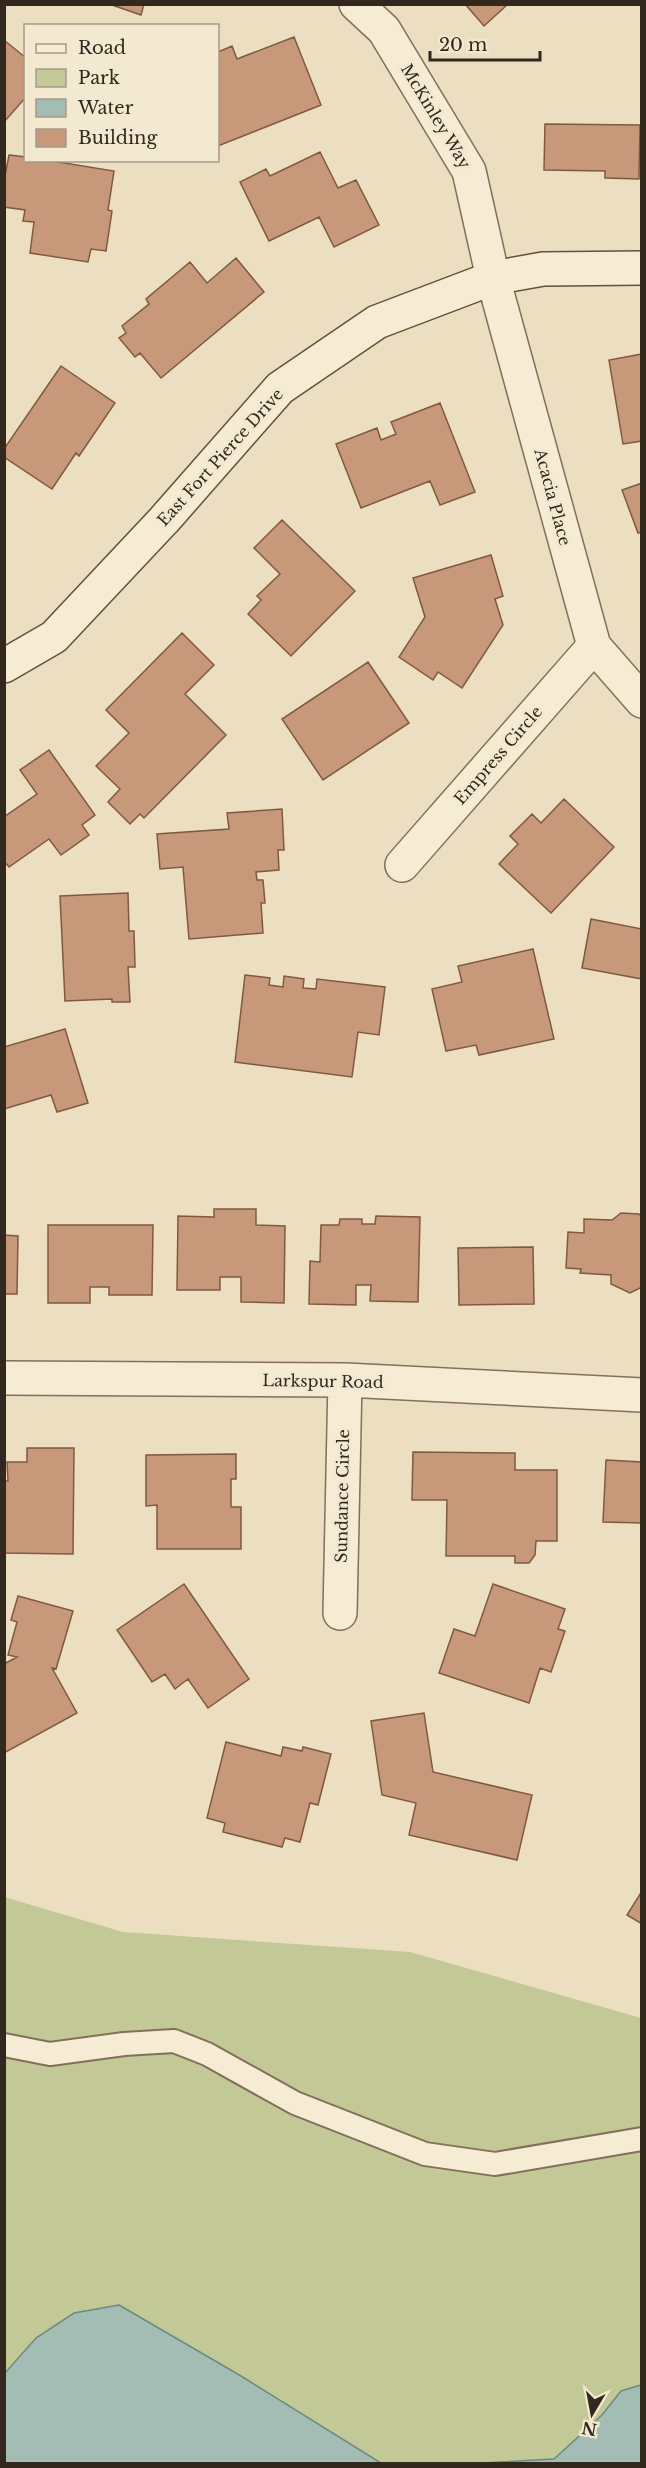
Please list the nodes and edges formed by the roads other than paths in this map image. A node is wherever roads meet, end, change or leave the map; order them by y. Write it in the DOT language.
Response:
graph roads {
  1 [pos="356,4"];
  2 [pos="642,268"];
  3 [pos="493,278"];
  4 [pos="594,646"];
  5 [pos="4,666"];
  6 [pos="642,701"];
  7 [pos="402,865"];
  8 [pos="4,1378"];
  9 [pos="345,1380"];
  10 [pos="642,1395"];
  11 [pos="340,1612"];
  12 [pos="4,2045"];
  13 [pos="642,2139"];
  1 -- 3 [label="street, McKinley Way"];
  2 -- 3 [label="street, East Fort Pierce Drive"];
  3 -- 4 [label="street, Acacia Place"];
  3 -- 5 [label="street, East Fort Pierce Drive"];
  4 -- 6 [label="street, Acacia Place"];
  4 -- 7 [label="street, Empress Circle"];
  8 -- 9 [label="street, Larkspur Road"];
  9 -- 10 [label="street, Larkspur Road"];
  9 -- 11 [label="street, Sundance Circle"];
  12 -- 13 [label="lane"];
}
